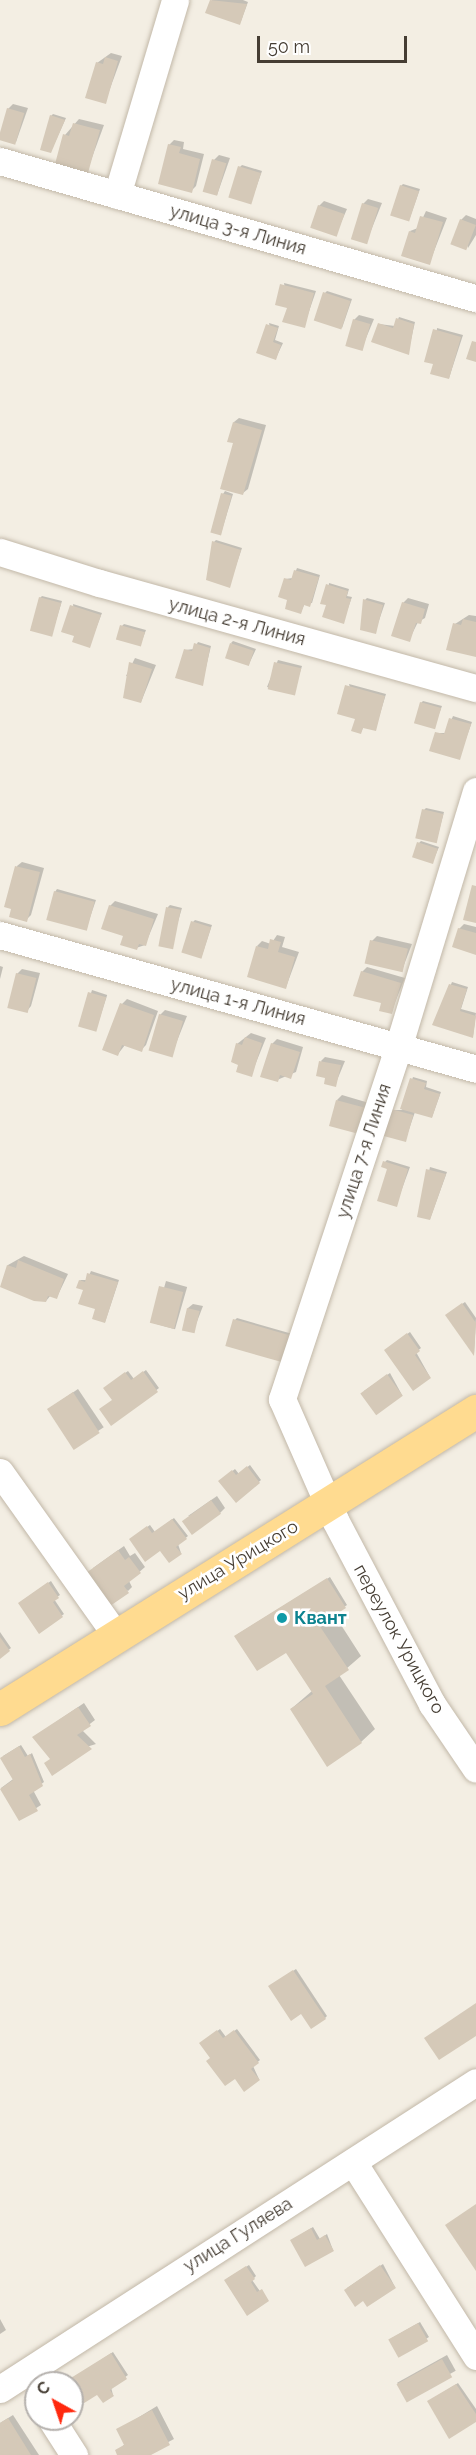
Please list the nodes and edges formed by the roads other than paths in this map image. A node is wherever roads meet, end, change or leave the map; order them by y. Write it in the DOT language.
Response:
graph roads {
  1 [pos="175,0"];
  2 [pos="0,161"];
  3 [pos="117,195"];
  4 [pos="476,298"];
  5 [pos="0,552"];
  6 [pos="476,687"];
  7 [pos="476,790"];
  8 [pos="0,935"];
  9 [pos="399,1045"];
  10 [pos="476,1069"];
  11 [pos="476,1411"];
  12 [pos="0,1472"];
  13 [pos="329,1505"];
  14 [pos="116,1635"];
  15 [pos="0,1709"];
  16 [pos="476,1769"];
  17 [pos="476,2082"];
  18 [pos="353,2162"];
  19 [pos="476,2356"];
  20 [pos="49,2371"];
  21 [pos="24,2386"];
  22 [pos="0,2388"];
  23 [pos="59,2431"];
  24 [pos="74,2455"];
  1 -- 3 [label="street"];
  2 -- 3 [label="street, улица 3-я Линия"];
  3 -- 4 [label="street, улица 3-я Линия"];
  5 -- 6 [label="street, улица 2-я Линия"];
  7 -- 9 [label="street, улица 7-я Линия"];
  8 -- 9 [label="street, улица 1-я Линия"];
  9 -- 10 [label="street, улица 1-я Линия"];
  9 -- 13 [label="street, улица 7-я Линия"];
  11 -- 13 [label="main road, улица Урицкого"];
  12 -- 14 [label="street"];
  13 -- 14 [label="main road, улица Урицкого"];
  13 -- 16 [label="street, переулок Урицкого"];
  14 -- 15 [label="main road, улица Урицкого"];
  17 -- 18 [label="street, улица Гуляева"];
  18 -- 19 [label="street"];
  18 -- 20 [label="street, улица Гуляева"];
  21 -- 22 [label="street, улица Гуляева"];
  23 -- 24 [label="street"];
}
